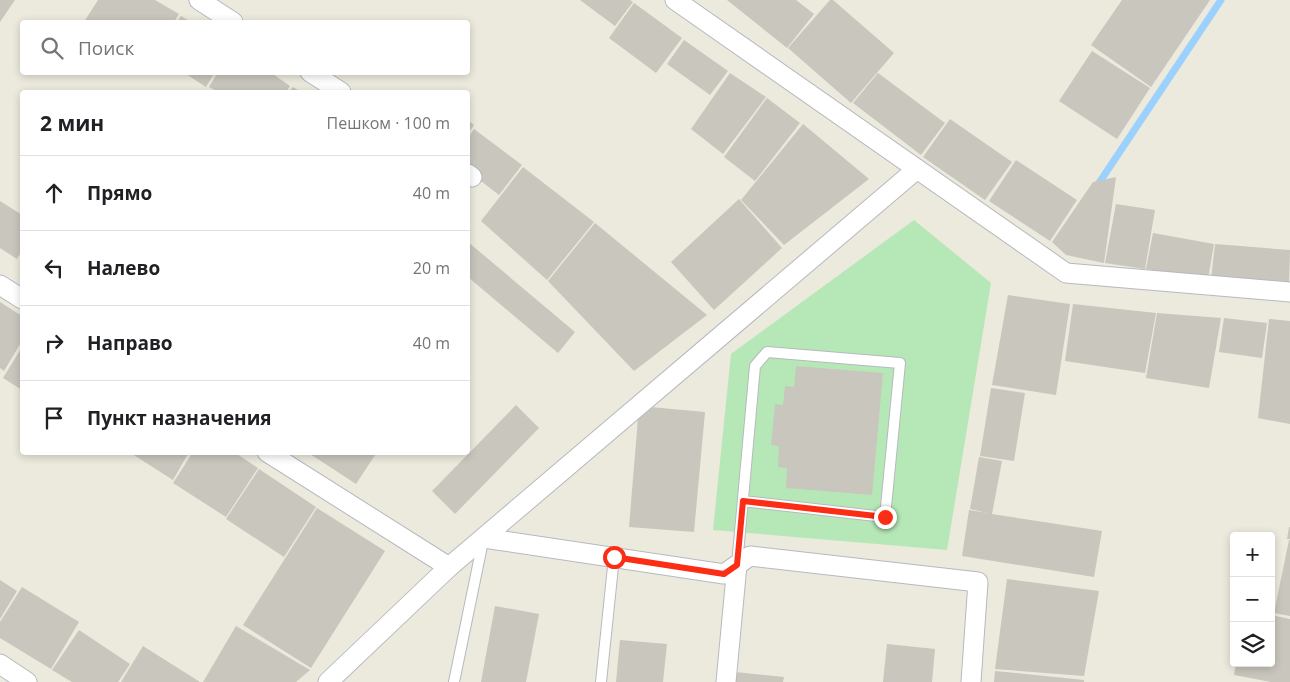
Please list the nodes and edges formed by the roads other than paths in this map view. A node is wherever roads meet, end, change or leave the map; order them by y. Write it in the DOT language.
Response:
graph roads {
  1 [pos="198,0"];
  2 [pos="675,0"];
  3 [pos="230,20"];
  4 [pos="315,75"];
  5 [pos="338,90"];
  6 [pos="917,169"];
  7 [pos="0,285"];
  8 [pos="1290,292"];
  9 [pos="20,298"];
  10 [pos="272,455"];
  11 [pos="743,501"];
  12 [pos="484,538"];
  13 [pos="614,557"];
  14 [pos="737,565"];
  15 [pos="449,567"];
  16 [pos="0,664"];
  17 [pos="27,682"];
  18 [pos="328,682"];
  19 [pos="454,682"];
  20 [pos="601,682"];
  21 [pos="726,682"];
  22 [pos="970,682"];
  1 -- 3 [label="street"];
  2 -- 6 [label="street"];
  4 -- 5 [label="street"];
  6 -- 8 [label="street"];
  6 -- 12 [label="street"];
  7 -- 9 [label="street"];
  10 -- 15 [label="street"];
  11 -- 11 [label="lane"];
  11 -- 14 [label="lane"];
  12 -- 13 [label="street"];
  12 -- 15 [label="street"];
  12 -- 19 [label="lane"];
  13 -- 14 [label="street"];
  13 -- 20 [label="lane"];
  14 -- 21 [label="street"];
  14 -- 22 [label="street"];
  15 -- 18 [label="street"];
  16 -- 17 [label="street"];
}
